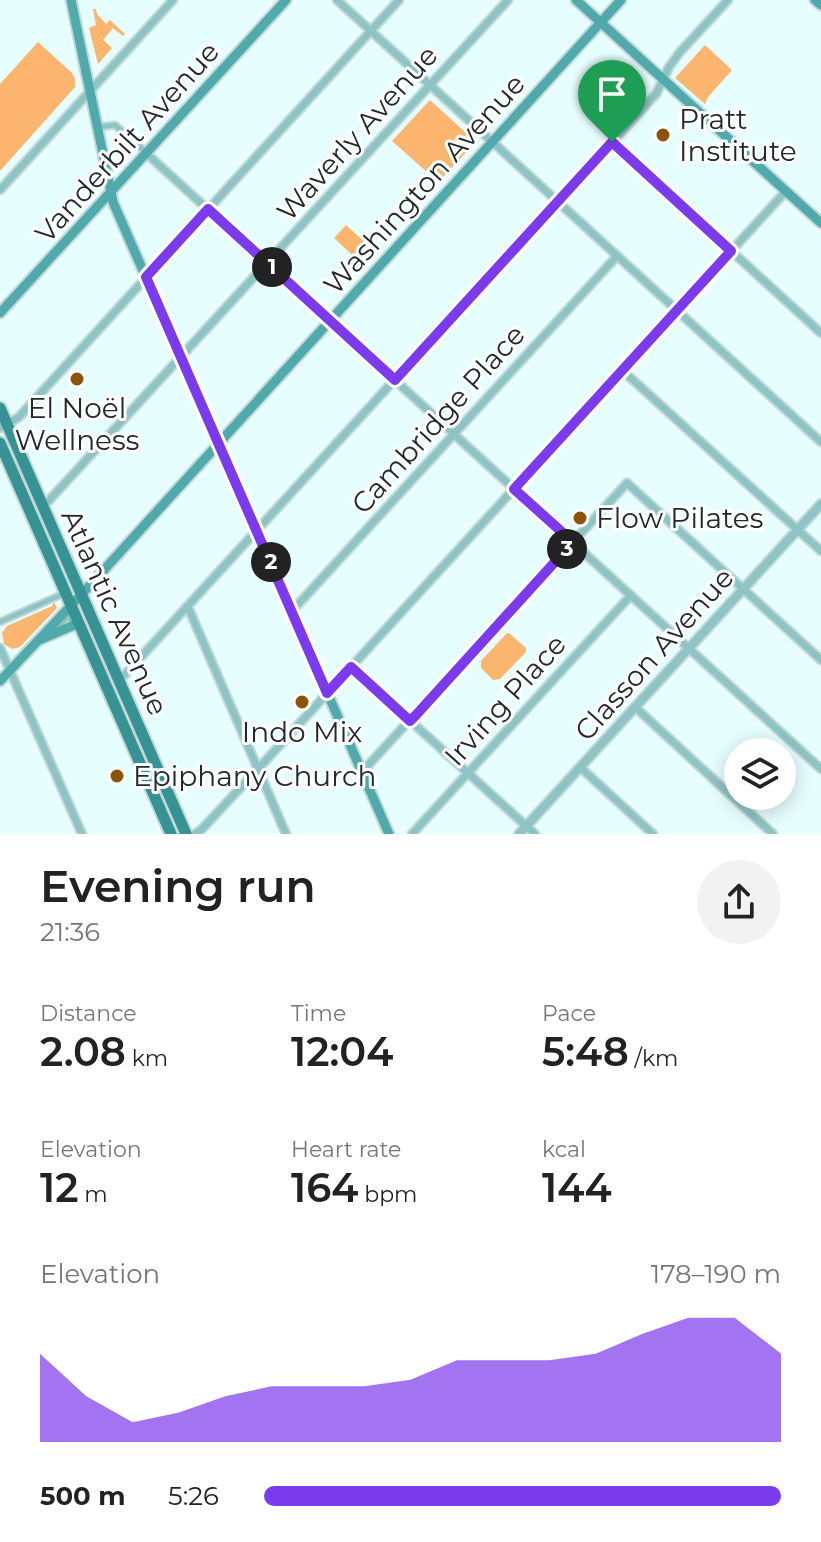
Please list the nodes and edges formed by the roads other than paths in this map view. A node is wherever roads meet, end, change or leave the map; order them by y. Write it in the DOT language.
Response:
graph roads {
  1 [pos="71,0"];
  2 [pos="173,0"];
  3 [pos="286,0"];
  4 [pos="337,0"];
  5 [pos="399,0"];
  6 [pos="508,0"];
  7 [pos="576,0"];
  8 [pos="621,0"];
  9 [pos="728,0"];
  10 [pos="815,0"];
  11 [pos="821,5"];
  12 [pos="601,23"];
  13 [pos="371,31"];
  14 [pos="663,80"];
  15 [pos="430,85"];
  16 [pos="89,92"];
  17 [pos="97,127"];
  18 [pos="492,142"];
  19 [pos="612,142"];
  20 [pos="146,153"];
  21 [pos="0,190"];
  22 [pos="786,191"];
  23 [pos="111,193"];
  24 [pos="558,202"];
  25 [pos="208,209"];
  26 [pos="821,223"];
  27 [pos="731,251"];
  28 [pos="617,256"];
  29 [pos="268,264"];
  30 [pos="146,277"];
  31 [pos="677,310"];
  32 [pos="0,313"];
  33 [pos="330,321"];
  34 [pos="821,333"];
  35 [pos="181,358"];
  36 [pos="622,370"];
  37 [pos="395,380"];
  38 [pos="0,408"];
  39 [pos="4,426"];
  40 [pos="454,434"];
  41 [pos="821,442"];
  42 [pos="0,443"];
  43 [pos="219,443"];
  44 [pos="514,489"];
  45 [pos="821,504"];
  46 [pos="43,507"];
  47 [pos="798,529"];
  48 [pos="257,531"];
  49 [pos="573,542"];
  50 [pos="821,551"];
  51 [pos="743,589"];
  52 [pos="81,593"];
  53 [pos="631,595"];
  54 [pos="68,599"];
  55 [pos="188,607"];
  56 [pos="292,611"];
  57 [pos="75,621"];
  58 [pos="0,622"];
  59 [pos="35,641"];
  60 [pos="0,648"];
  61 [pos="689,648"];
  62 [pos="821,660"];
  63 [pos="351,667"];
  64 [pos="10,670"];
  65 [pos="0,681"];
  66 [pos="119,681"];
  67 [pos="327,693"];
  68 [pos="635,707"];
  69 [pos="410,721"];
  70 [pos="580,767"];
  71 [pos="258,769"];
  72 [pos="821,769"];
  73 [pos="362,772"];
  74 [pos="468,773"];
  75 [pos="526,826"];
  76 [pos="82,834"];
  77 [pos="171,834"];
  78 [pos="186,834"];
  79 [pos="195,834"];
  80 [pos="286,834"];
  81 [pos="389,834"];
  82 [pos="412,834"];
  83 [pos="519,834"];
  84 [pos="535,834"];
  85 [pos="653,834"];
  86 [pos="773,834"];
  1 -- 16 [label="main road"];
  2 -- 16 [label="street"];
  3 -- 20 [label="main road, Vanderbilt Avenue"];
  4 -- 13 [label="street"];
  5 -- 13 [label="street"];
  6 -- 15 [label="street, Waverly Avenue"];
  7 -- 12 [label="main road"];
  8 -- 12 [label="main road, Washington Avenue"];
  9 -- 14 [label="street"];
  10 -- 11 [label="main road"];
  12 -- 14 [label="main road"];
  12 -- 18 [label="main road, Washington Avenue"];
  13 -- 15 [label="street"];
  13 -- 25 [label="street"];
  14 -- 19 [label="street"];
  14 -- 22 [label="main road"];
  15 -- 18 [label="street"];
  15 -- 29 [label="street, Waverly Avenue"];
  16 -- 17 [label="main road"];
  16 -- 21 [label="street"];
  17 -- 20 [label="street"];
  17 -- 23 [label="main road"];
  18 -- 24 [label="street"];
  18 -- 33 [label="main road, Washington Avenue"];
  19 -- 24 [label="street"];
  19 -- 27 [label="street"];
  20 -- 23 [label="main road, Vanderbilt Avenue"];
  20 -- 25 [label="street"];
  22 -- 26 [label="main road"];
  22 -- 27 [label="street"];
  23 -- 30 [label="main road"];
  23 -- 32 [label="main road, Vanderbilt Avenue"];
  24 -- 28 [label="street"];
  24 -- 37 [label="street"];
  25 -- 29 [label="street"];
  25 -- 30 [label="street"];
  27 -- 31 [label="street"];
  27 -- 34 [label="street"];
  28 -- 31 [label="street"];
  28 -- 40 [label="street, Cambridge Place"];
  29 -- 33 [label="street"];
  29 -- 35 [label="street, Waverly Avenue"];
  30 -- 35 [label="main road"];
  30 -- 39 [label="street"];
  31 -- 36 [label="street"];
  31 -- 41 [label="street"];
  33 -- 37 [label="street"];
  33 -- 43 [label="main road, Washington Avenue"];
  35 -- 43 [label="main road"];
  35 -- 46 [label="street, Waverly Avenue"];
  36 -- 44 [label="street"];
  36 -- 47 [label="street"];
  37 -- 40 [label="street"];
  37 -- 48 [label="street"];
  38 -- 39 [label="main road, Atlantic Avenue"];
  39 -- 46 [label="main road, Atlantic Avenue"];
  40 -- 44 [label="street"];
  40 -- 56 [label="street, Cambridge Place"];
  42 -- 54 [label="main road, Atlantic Avenue"];
  43 -- 48 [label="main road"];
  43 -- 52 [label="main road, Washington Avenue"];
  44 -- 49 [label="street"];
  44 -- 63 [label="street"];
  45 -- 47 [label="street, Classon Avenue"];
  46 -- 52 [label="main road, Atlantic Avenue"];
  47 -- 50 [label="street"];
  47 -- 51 [label="street, Classon Avenue"];
  48 -- 55 [label="street"];
  48 -- 56 [label="main road"];
  49 -- 51 [label="street"];
  49 -- 53 [label="street"];
  49 -- 69 [label="street"];
  51 -- 61 [label="street, Classon Avenue"];
  51 -- 62 [label="street"];
  52 -- 54 [label="main road, Washington Avenue"];
  52 -- 66 [label="main road, Atlantic Avenue"];
  53 -- 61 [label="street"];
  53 -- 74 [label="street, Irving Place"];
  54 -- 57 [label="main road, Atlantic Avenue"];
  54 -- 58 [label="street"];
  54 -- 59 [label="main road, Washington Avenue"];
  55 -- 66 [label="street"];
  55 -- 71 [label="street"];
  56 -- 67 [label="main road"];
  57 -- 59 [label="main road"];
  57 -- 77 [label="main road, Atlantic Avenue"];
  59 -- 64 [label="main road, Washington Avenue"];
  60 -- 64 [label="street"];
  61 -- 68 [label="street, Classon Avenue"];
  61 -- 72 [label="street"];
  63 -- 67 [label="street"];
  63 -- 69 [label="street"];
  64 -- 65 [label="main road, Washington Avenue"];
  64 -- 76 [label="street"];
  66 -- 78 [label="main road, Atlantic Avenue"];
  67 -- 71 [label="street"];
  67 -- 73 [label="main road"];
  68 -- 70 [label="street, Classon Avenue"];
  68 -- 86 [label="street"];
  69 -- 73 [label="street"];
  69 -- 74 [label="street"];
  70 -- 75 [label="street, Classon Avenue"];
  70 -- 85 [label="street"];
  71 -- 79 [label="street"];
  71 -- 80 [label="street"];
  73 -- 81 [label="main road"];
  74 -- 75 [label="street"];
  74 -- 82 [label="street, Irving Place"];
  75 -- 83 [label="street, Classon Avenue"];
  75 -- 84 [label="street"];
}
